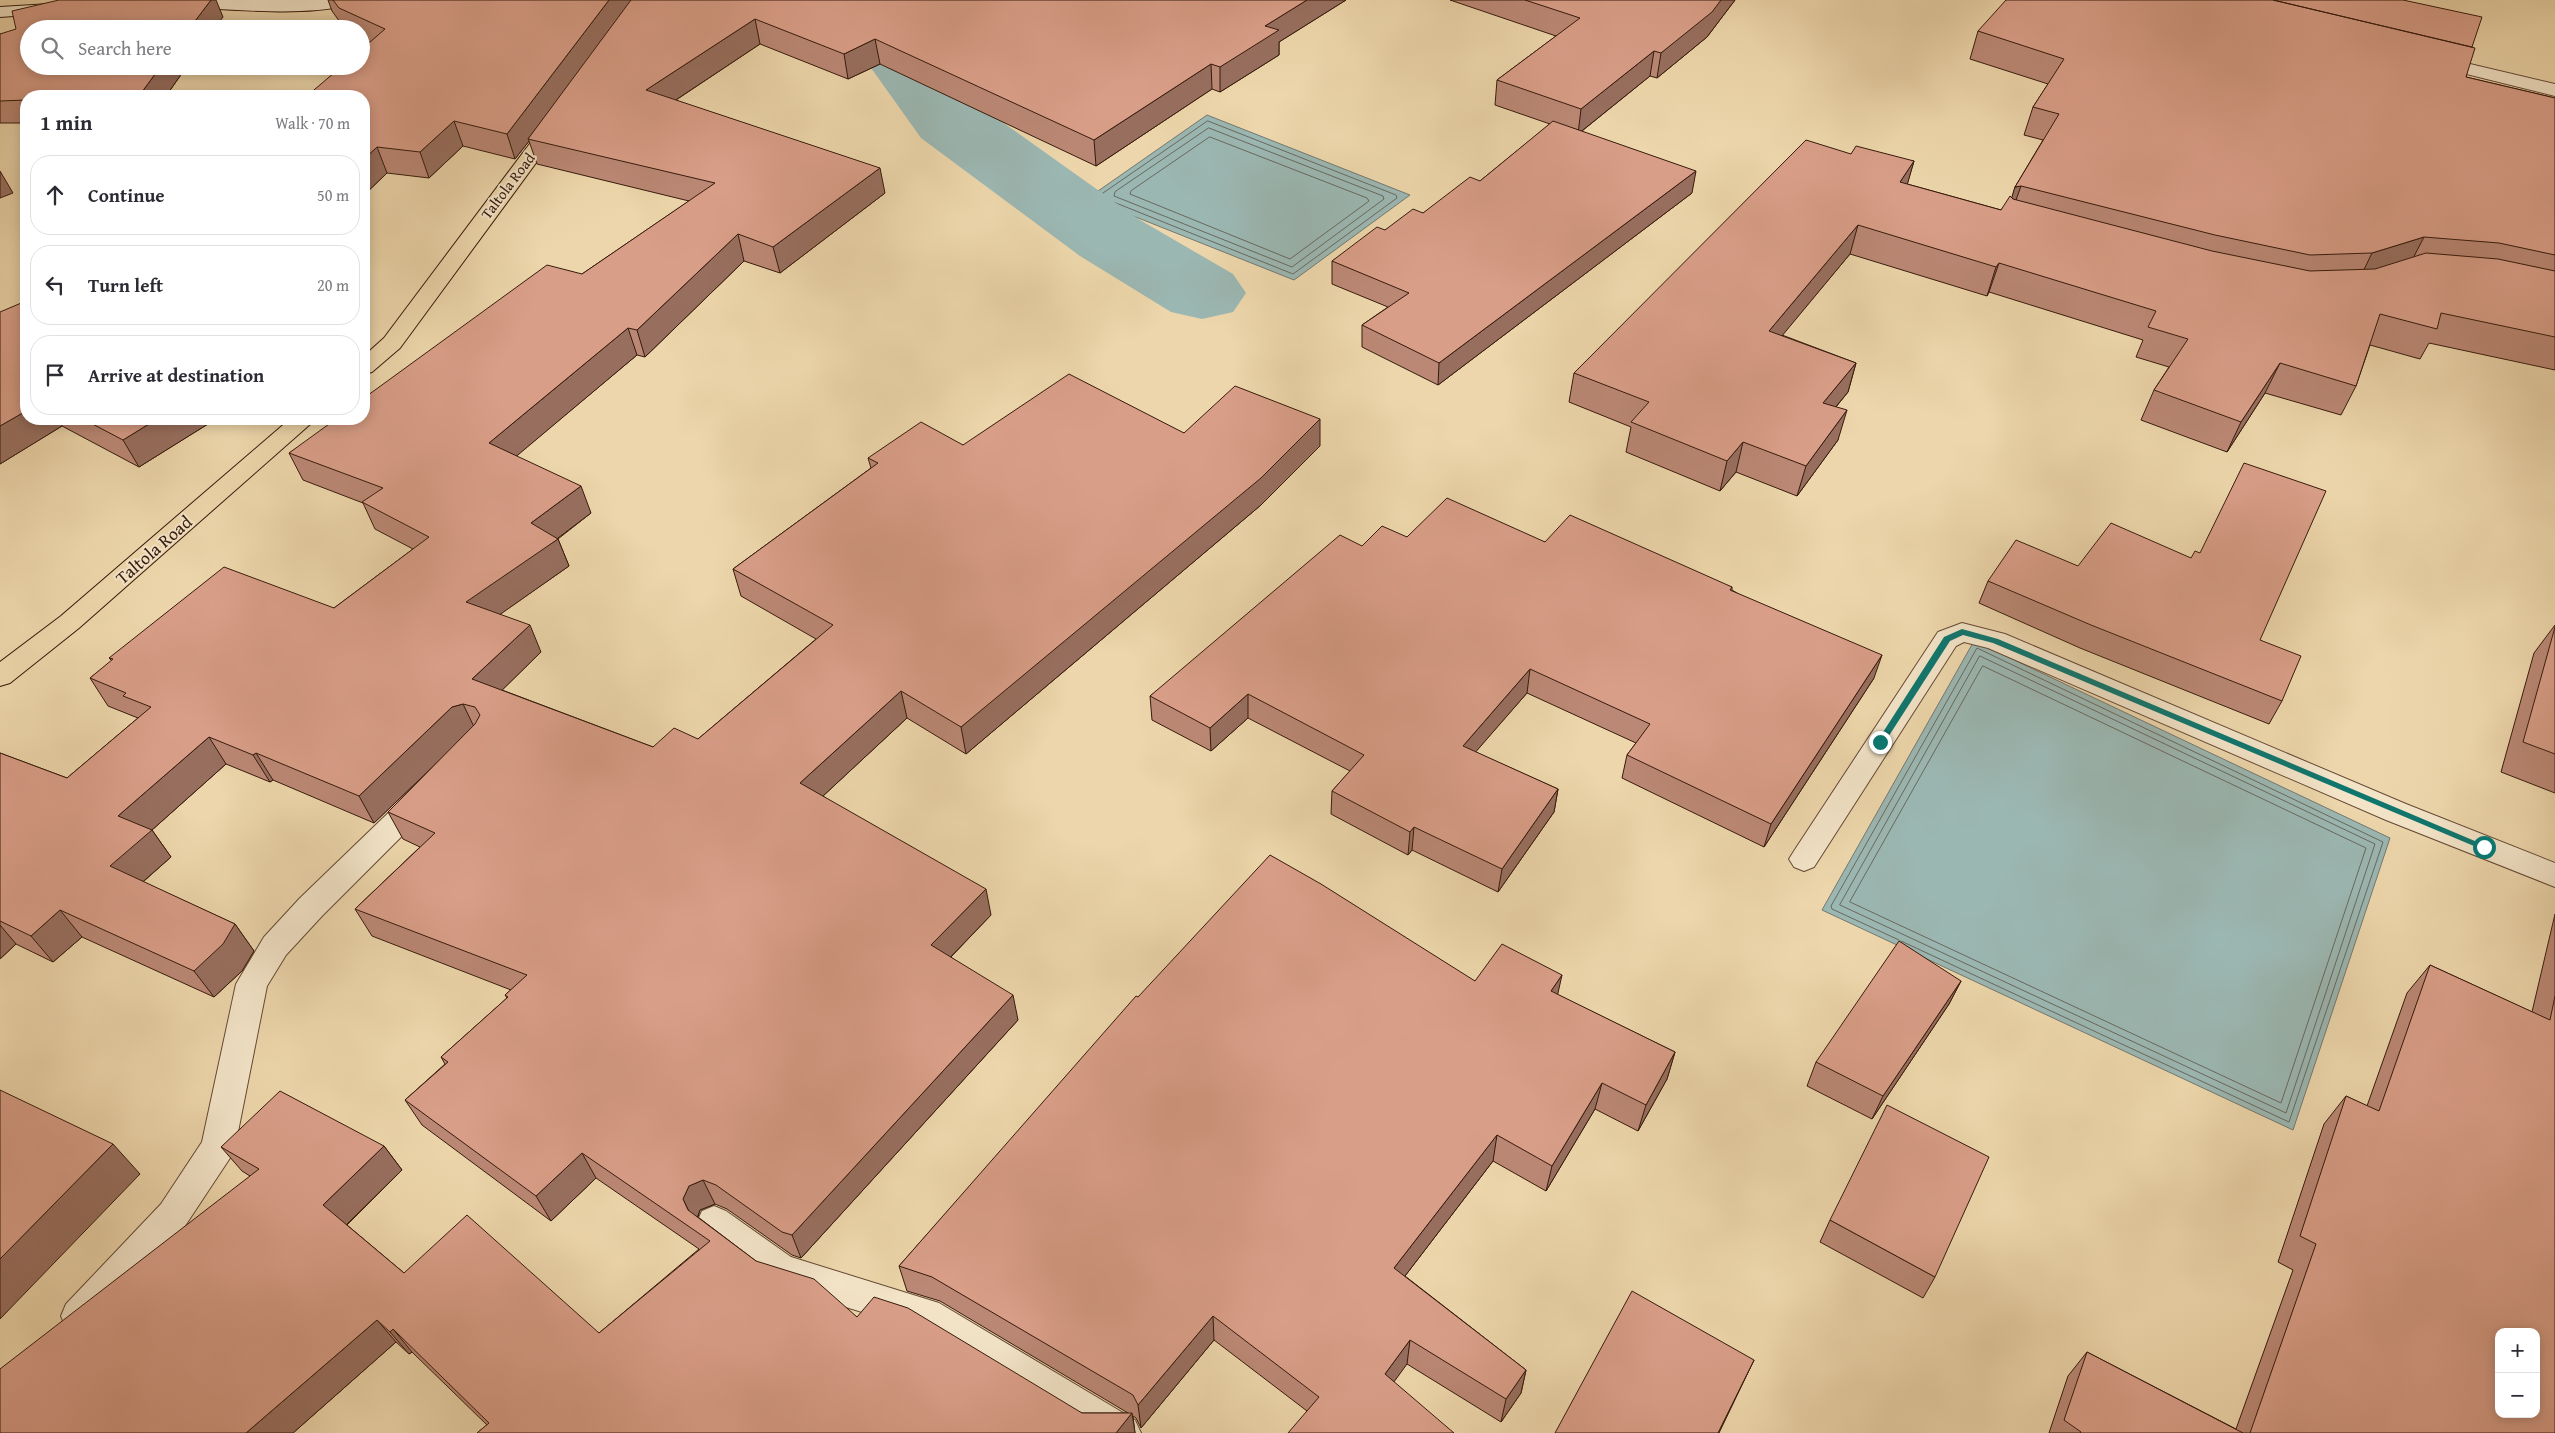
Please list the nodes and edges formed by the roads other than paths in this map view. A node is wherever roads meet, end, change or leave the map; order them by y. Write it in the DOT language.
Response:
graph roads {
  1 [pos="348,0"];
  2 [pos="160,4"];
  3 [pos="66,8"];
  4 [pos="0,12"];
  5 [pos="2415,56"];
  6 [pos="2555,90"];
  7 [pos="569,104"];
  8 [pos="370,362"];
  9 [pos="297,425"];
  10 [pos="0,676"];
  11 [pos="442,777"];
  12 [pos="1804,859"];
  13 [pos="2555,875"];
  14 [pos="714,1222"];
  15 [pos="57,1336"];
  16 [pos="1122,1433"];
  1 -- 2 [label="street"];
  3 -- 4 [label="street"];
  5 -- 6 [label="street"];
  7 -- 8 [label="main road, Taltola Road"];
  9 -- 10 [label="main road, Taltola Road"];
  11 -- 15 [label="street"];
  12 -- 13 [label="street"];
  14 -- 16 [label="street"];
}
